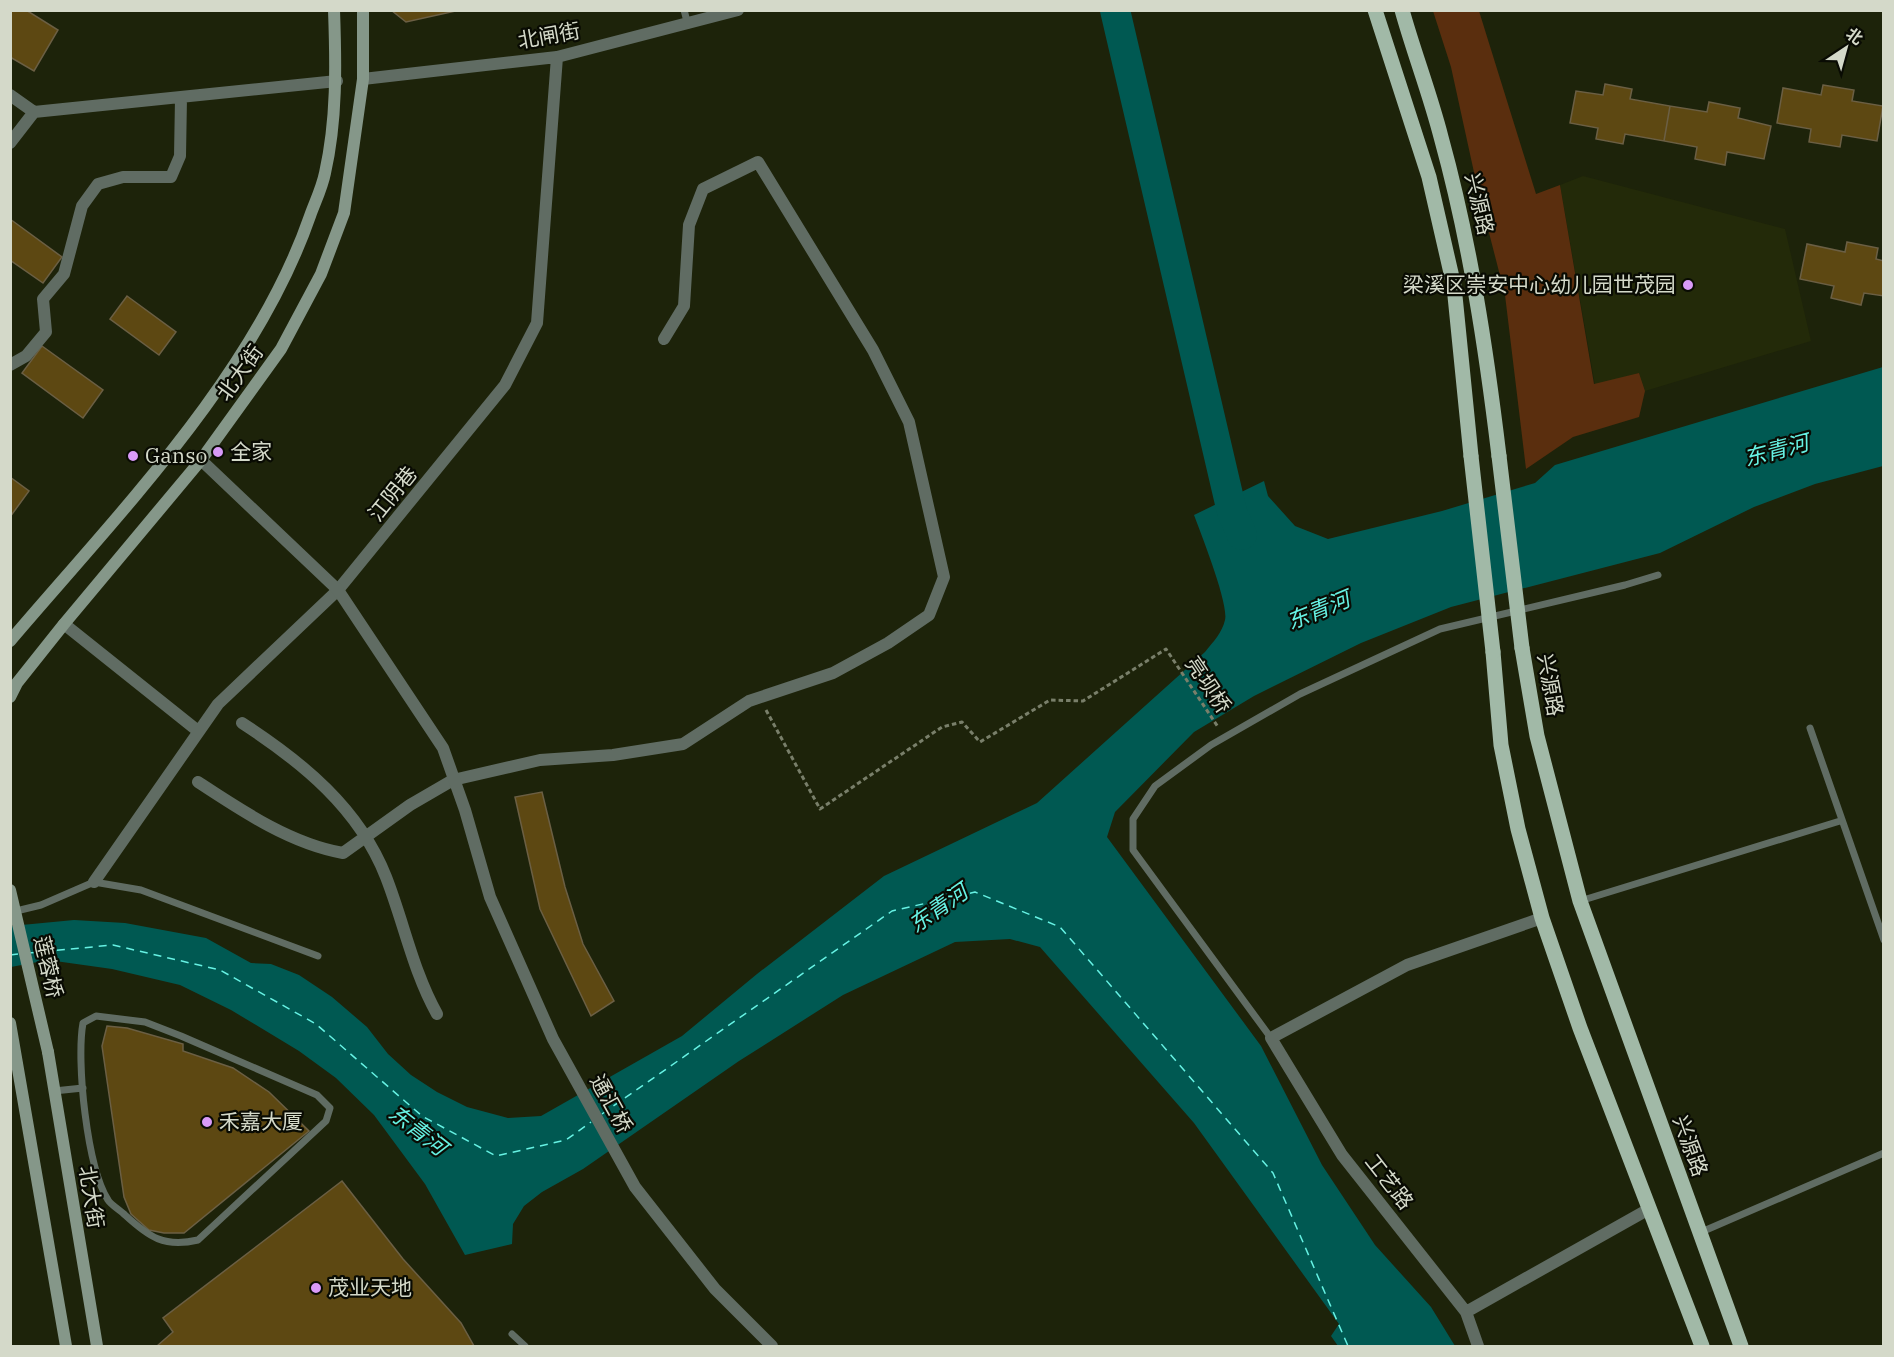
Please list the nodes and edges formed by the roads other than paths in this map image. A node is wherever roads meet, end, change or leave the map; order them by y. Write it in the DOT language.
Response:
graph roads {
  1 [pos="334,10"];
  2 [pos="363,10"];
  3 [pos="684,10"];
  4 [pos="738,10"];
  5 [pos="1375,10"];
  6 [pos="1402,10"];
  7 [pos="688,25"];
  8 [pos="557,57"];
  9 [pos="363,79"];
  10 [pos="337,81"];
  11 [pos="10,95"];
  12 [pos="181,98"];
  13 [pos="34,112"];
  14 [pos="10,143"];
  15 [pos="664,339"];
  16 [pos="10,364"];
  17 [pos="201,460"];
  18 [pos="1658,575"];
  19 [pos="338,590"];
  20 [pos="64,624"];
  21 [pos="10,641"];
  22 [pos="10,697"];
  23 [pos="242,723"];
  24 [pos="1809,728"];
  25 [pos="198,731"];
  26 [pos="453,780"];
  27 [pos="198,782"];
  28 [pos="1840,820"];
  29 [pos="367,837"];
  30 [pos="94,882"];
  31 [pos="10,890"];
  32 [pos="1580,901"];
  33 [pos="10,912"];
  34 [pos="1542,918"];
  35 [pos="1884,940"];
  36 [pos="318,956"];
  37 [pos="437,1014"];
  38 [pos="10,1023"];
  39 [pos="1271,1038"];
  40 [pos="48,1052"];
  41 [pos="83,1088"];
  42 [pos="54,1091"];
  43 [pos="1884,1152"];
  44 [pos="1649,1209"];
  45 [pos="1699,1233"];
  46 [pos="1467,1312"];
  47 [pos="512,1334"];
  48 [pos="66,1347"];
  49 [pos="97,1347"];
  50 [pos="525,1347"];
  51 [pos="772,1347"];
  52 [pos="1478,1347"];
  53 [pos="1702,1347"];
  54 [pos="1741,1347"];
  1 -- 10 [label="main road, 北大街"];
  2 -- 9 [label="main road, 北大街"];
  3 -- 7 [label="lane"];
  4 -- 7 [label="street, 北闸街"];
  5 -- 34 [label="main road, 兴源路, bridge"];
  6 -- 32 [label="main road, 兴源路, bridge"];
  7 -- 8 [label="street, 北闸街"];
  8 -- 9 [label="street, 北闸街"];
  8 -- 19 [label="street, 江阴巷"];
  9 -- 17 [label="main road, 北大街"];
  10 -- 12 [label="street"];
  10 -- 21 [label="main road, 北大街"];
  11 -- 13 [label="street"];
  12 -- 13 [label="street"];
  12 -- 16 [label="street"];
  13 -- 14 [label="street"];
  15 -- 26 [label="street"];
  17 -- 19 [label="street, 通汇桥"];
  17 -- 20 [label="main road, 北大街"];
  18 -- 39 [label="lane"];
  19 -- 25 [label="street, 江阴巷"];
  19 -- 26 [label="street, 通汇桥"];
  20 -- 22 [label="main road, 北大街"];
  20 -- 25 [label="street"];
  23 -- 29 [label="street"];
  24 -- 28 [label="lane"];
  25 -- 30 [label="street, 江阴巷"];
  26 -- 29 [label="street"];
  26 -- 51 [label="street, 通汇桥"];
  27 -- 29 [label="street"];
  28 -- 32 [label="lane"];
  28 -- 35 [label="lane"];
  29 -- 37 [label="street"];
  30 -- 33 [label="lane"];
  30 -- 36 [label="lane"];
  31 -- 40 [label="main road, 莲蓉桥, bridge"];
  32 -- 45 [label="main road, 兴源路"];
  34 -- 39 [label="street"];
  34 -- 44 [label="main road"];
  38 -- 48 [label="main road"];
  39 -- 46 [label="street, 工艺路"];
  40 -- 42 [label="main road, 北大街"];
  41 -- 41 [label="lane"];
  41 -- 42 [label="lane"];
  42 -- 49 [label="main road, 北大街"];
  43 -- 45 [label="lane"];
  44 -- 46 [label="street"];
  44 -- 53 [label="main road"];
  45 -- 54 [label="main road, 兴源路"];
  46 -- 52 [label="street, 工艺路"];
  47 -- 50 [label="lane"];
}
